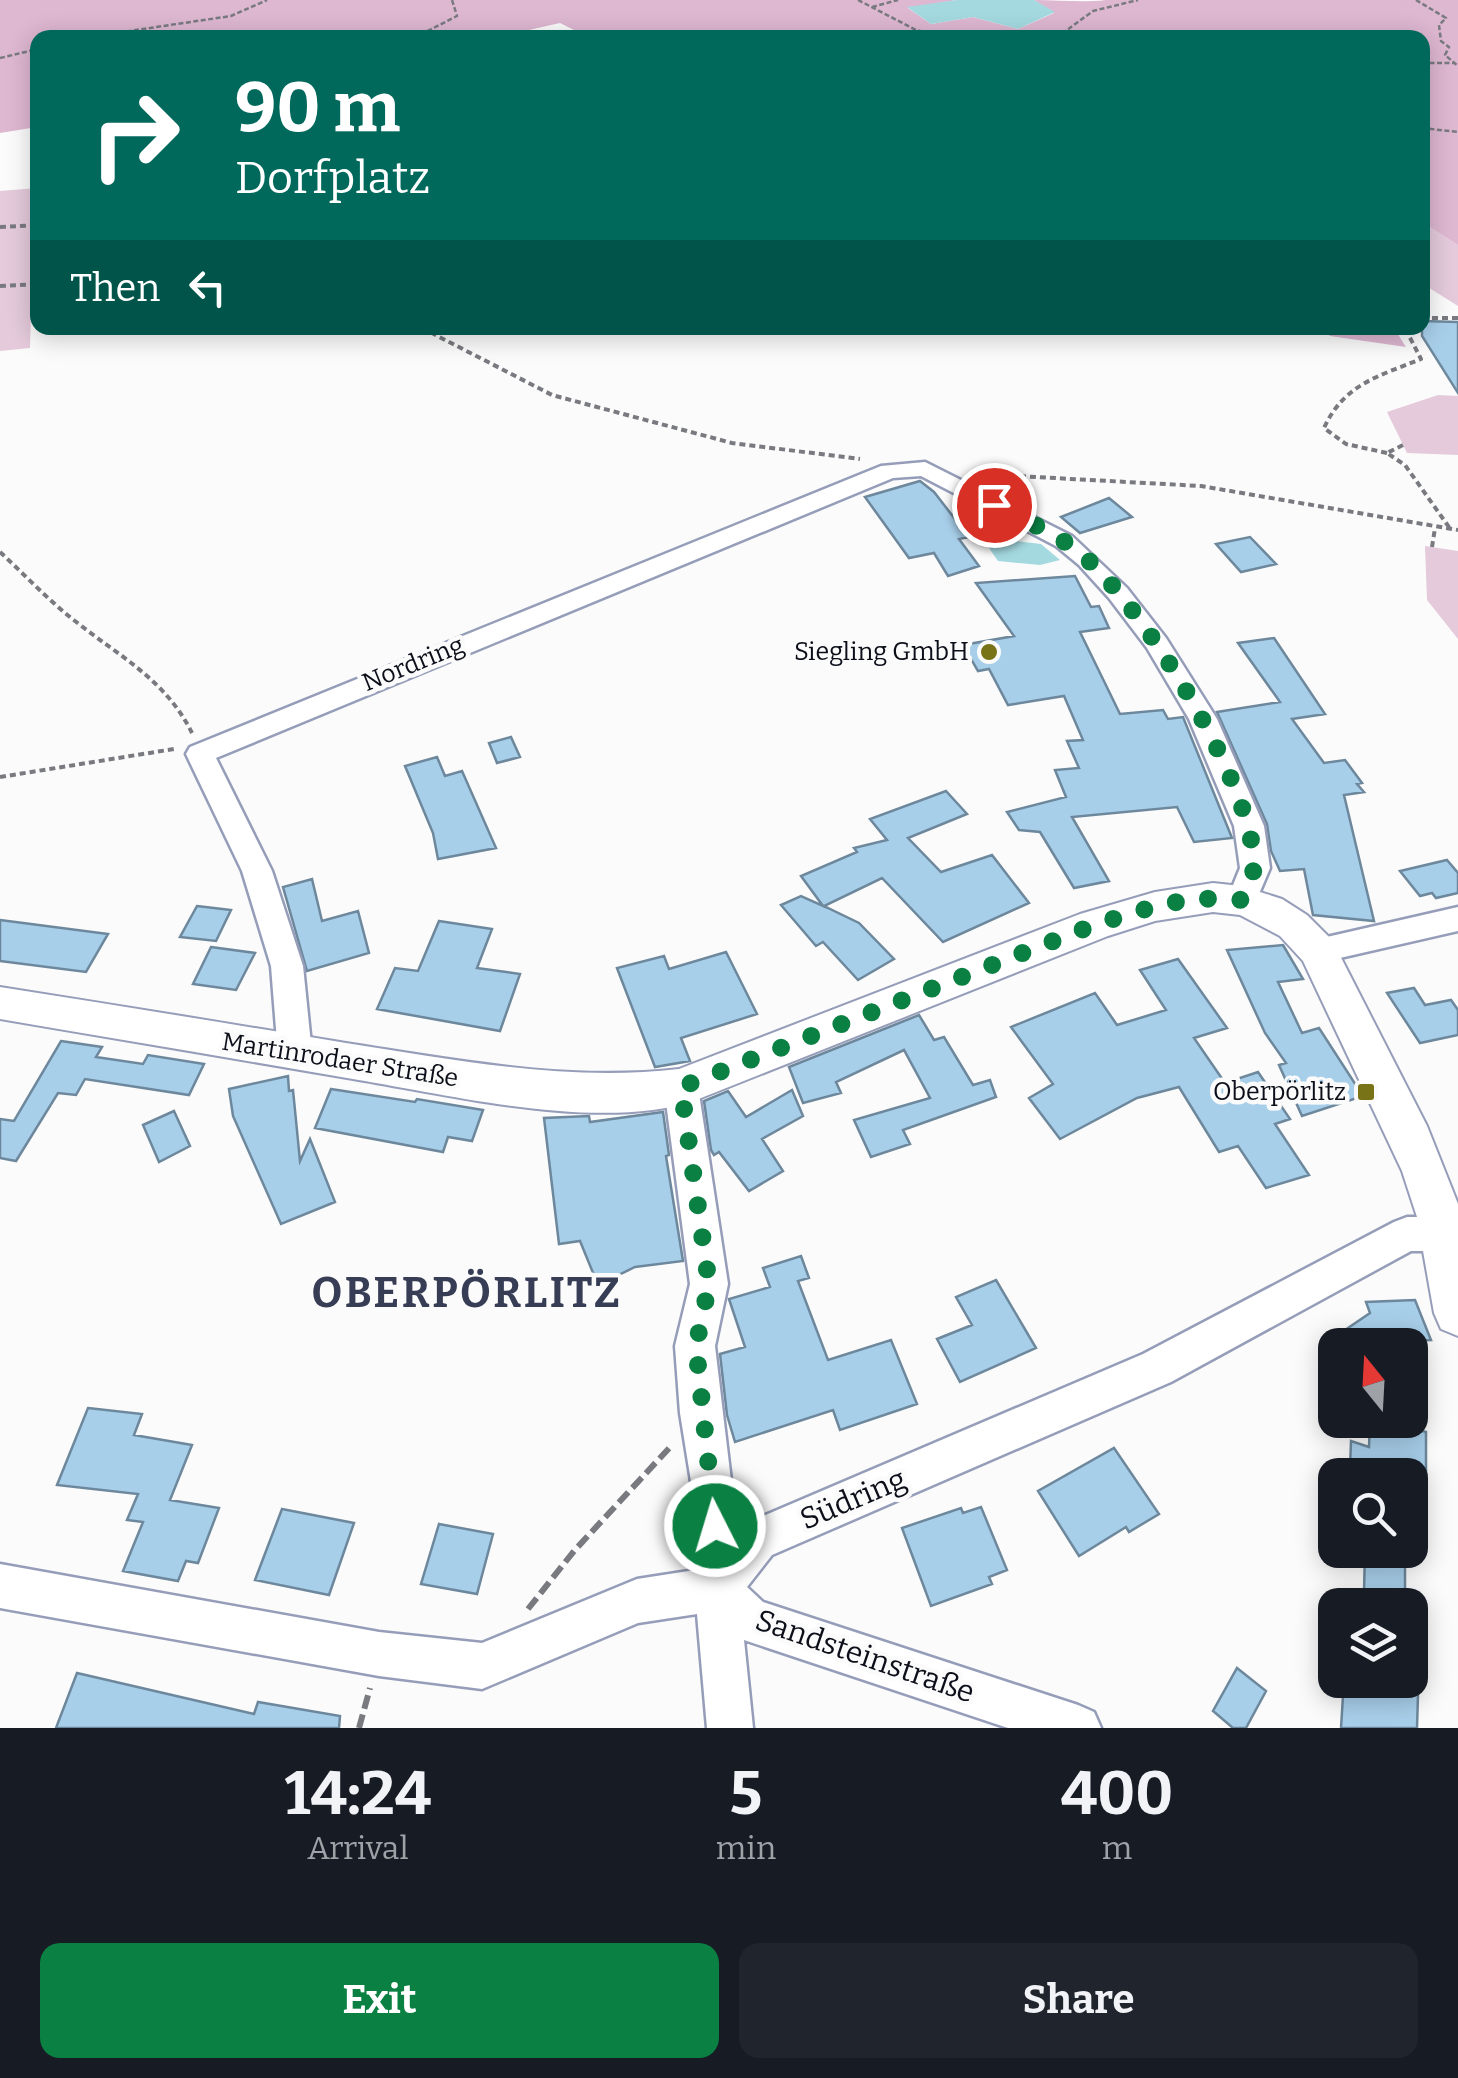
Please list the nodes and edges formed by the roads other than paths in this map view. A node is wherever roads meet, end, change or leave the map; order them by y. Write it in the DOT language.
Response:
graph roads {
  1 [pos="1242,900"];
  2 [pos="1458,918"];
  3 [pos="1318,951"];
  4 [pos="0,1003"];
  5 [pos="295,1054"];
  6 [pos="681,1087"];
  7 [pos="1453,1235"];
  8 [pos="1458,1312"];
  9 [pos="0,1586"];
  10 [pos="717,1589"];
  11 [pos="730,1728"];
  12 [pos="1078,1728"];
  1 -- 3 [label="street"];
  1 -- 5 [label="street, Nordring"];
  1 -- 6 [label="street, Martinrodaer Straße"];
  2 -- 3 [label="street"];
  3 -- 7 [label="street"];
  4 -- 5 [label="street, Martinrodaer Straße"];
  5 -- 6 [label="street, Martinrodaer Straße"];
  6 -- 10 [label="street"];
  7 -- 8 [label="street"];
  7 -- 10 [label="street, Südring"];
  9 -- 10 [label="street"];
  10 -- 11 [label="street"];
  10 -- 12 [label="street, Sandsteinstraße"];
}
